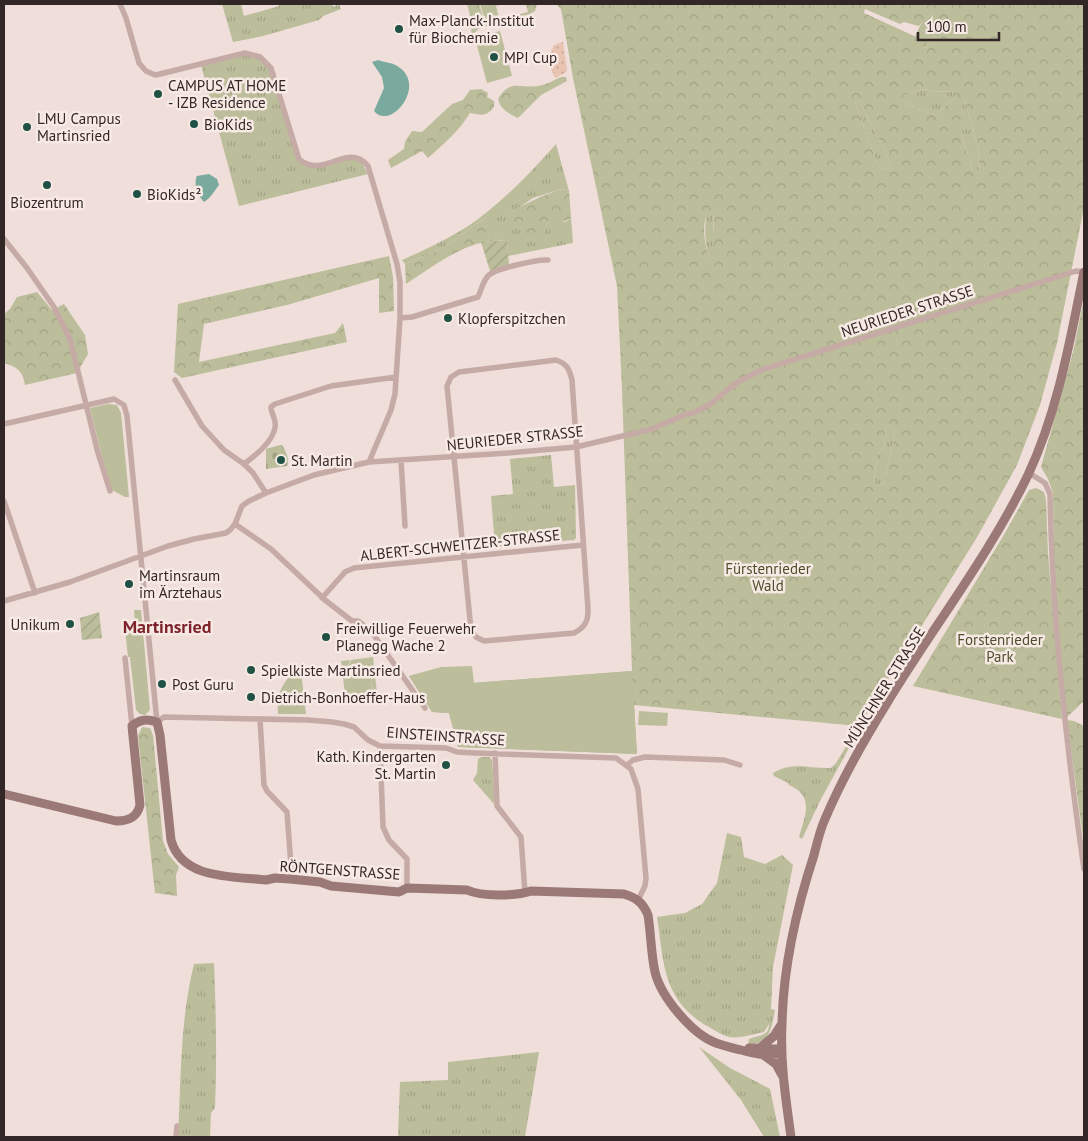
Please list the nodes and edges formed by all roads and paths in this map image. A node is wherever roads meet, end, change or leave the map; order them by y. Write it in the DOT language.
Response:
graph roads {
  1 [pos="120,4"];
  2 [pos="4,239"];
  3 [pos="548,260"];
  4 [pos="1084,272"];
  5 [pos="400,318"];
  6 [pos="396,377"];
  7 [pos="175,380"];
  8 [pos="86,405"];
  9 [pos="4,424"];
  10 [pos="576,447"];
  11 [pos="454,457"];
  12 [pos="402,460"];
  13 [pos="369,462"];
  14 [pos="244,464"];
  15 [pos="1029,474"];
  16 [pos="110,491"];
  17 [pos="266,493"];
  18 [pos="4,501"];
  19 [pos="235,524"];
  20 [pos="405,526"];
  21 [pos="583,545"];
  22 [pos="141,556"];
  23 [pos="464,557"];
  24 [pos="35,593"];
  25 [pos="322,598"];
  26 [pos="4,601"];
  27 [pos="125,658"];
  28 [pos="425,708"];
  29 [pos="260,719"];
  30 [pos="157,722"];
  31 [pos="132,726"];
  32 [pos="380,746"];
  33 [pos="494,754"];
  34 [pos="627,765"];
  35 [pos="740,765"];
  36 [pos="4,794"];
  37 [pos="1084,869"];
  38 [pos="292,879"];
  39 [pos="407,888"];
  40 [pos="525,893"];
  41 [pos="638,900"];
  42 [pos="782,1025"];
  43 [pos="761,1051"];
  44 [pos="782,1052"];
  45 [pos="784,1079"];
  46 [pos="177,1126"];
  47 [pos="176,1137"];
  48 [pos="791,1137"];
  1 -- 5 [label="street"];
  2 -- 8 [label="street"];
  3 -- 5 [label="street"];
  4 -- 10 [label="street, NEURIEDER STRASSE"];
  4 -- 15 [label="street, MÜNCHNER STRASSE"];
  5 -- 6 [label="street"];
  6 -- 13 [label="street"];
  6 -- 14 [label="street"];
  7 -- 14 [label="street"];
  8 -- 9 [label="street"];
  8 -- 16 [label="street"];
  8 -- 22 [label="street, RÖNTGENSTRASSE"];
  10 -- 11 [label="street, NEURIEDER STRASSE"];
  10 -- 11 [label="street"];
  10 -- 21 [label="street"];
  11 -- 12 [label="street, NEURIEDER STRASSE"];
  11 -- 23 [label="street"];
  12 -- 13 [label="street, NEURIEDER STRASSE"];
  12 -- 20 [label="street"];
  13 -- 17 [label="street, NEURIEDER STRASSE"];
  14 -- 17 [label="street"];
  15 -- 37 [label="street"];
  15 -- 42 [label="street, MÜNCHNER STRASSE"];
  17 -- 19 [label="street, NEURIEDER STRASSE"];
  18 -- 24 [label="street"];
  19 -- 22 [label="street"];
  19 -- 25 [label="street"];
  21 -- 23 [label="street, ALBERT-SCHWEITZER-STRASSE"];
  21 -- 23 [label="street"];
  22 -- 24 [label="street"];
  22 -- 30 [label="street, RÖNTGENSTRASSE"];
  23 -- 25 [label="street, ALBERT-SCHWEITZER-STRASSE"];
  24 -- 26 [label="street"];
  25 -- 28 [label="street"];
  27 -- 31 [label="street"];
  29 -- 30 [label="street, EINSTEINSTRASSE"];
  29 -- 32 [label="street, EINSTEINSTRASSE"];
  29 -- 38 [label="street"];
  30 -- 31 [label="street, EINSTEINSTRASSE"];
  30 -- 38 [label="street, RÖNTGENSTRASSE"];
  31 -- 36 [label="street"];
  32 -- 33 [label="street, EINSTEINSTRASSE"];
  32 -- 39 [label="street"];
  33 -- 34 [label="street, EINSTEINSTRASSE"];
  33 -- 40 [label="street"];
  34 -- 35 [label="street"];
  34 -- 41 [label="street"];
  38 -- 39 [label="street, RÖNTGENSTRASSE"];
  39 -- 40 [label="street, RÖNTGENSTRASSE"];
  40 -- 41 [label="street, RÖNTGENSTRASSE"];
  41 -- 43 [label="street"];
  42 -- 43 [label="street"];
  42 -- 44 [label="street, MÜNCHNER STRASSE"];
  43 -- 44 [label="street"];
  43 -- 45 [label="street"];
  44 -- 45 [label="street, MÜNCHNER STRASSE"];
  45 -- 48 [label="street, MÜNCHNER STRASSE"];
  46 -- 47 [label="street"];
}
